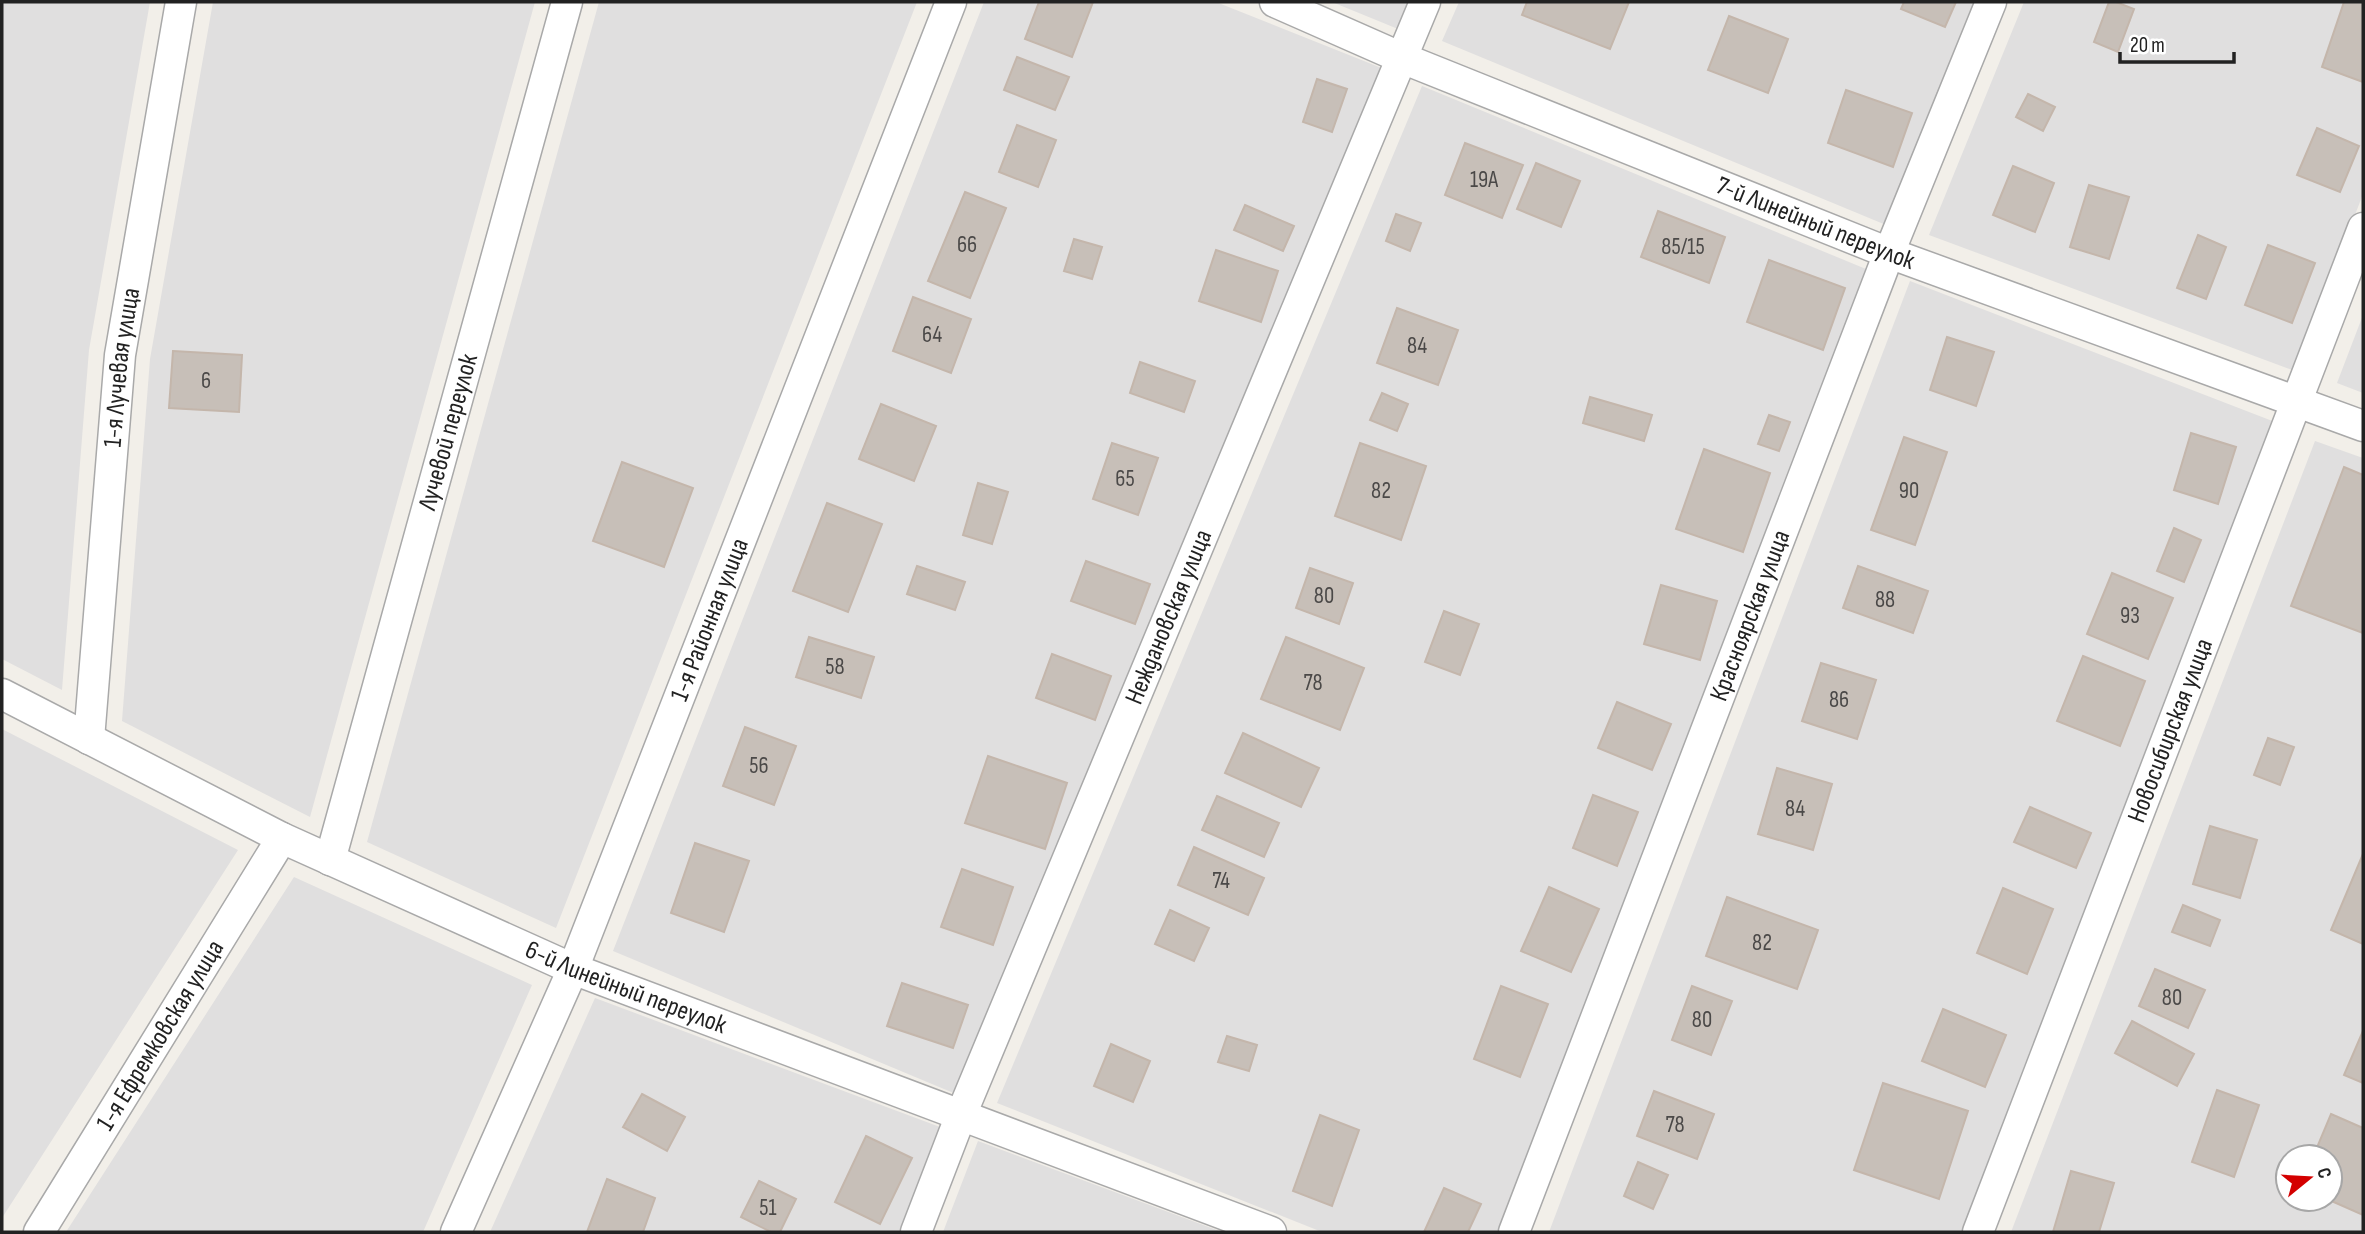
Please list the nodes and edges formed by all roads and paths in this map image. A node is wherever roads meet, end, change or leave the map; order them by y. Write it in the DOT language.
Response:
graph roads {
  1 [pos="181,2"];
  2 [pos="567,2"];
  3 [pos="951,2"];
  4 [pos="1275,2"];
  5 [pos="1425,2"];
  6 [pos="1991,2"];
  7 [pos="1402,58"];
  8 [pos="2363,228"];
  9 [pos="1889,253"];
  10 [pos="2297,402"];
  11 [pos="2363,426"];
  12 [pos="2,694"];
  13 [pos="89,739"];
  14 [pos="282,838"];
  15 [pos="330,860"];
  16 [pos="573,969"];
  17 [pos="961,1115"];
  18 [pos="39,1232"];
  19 [pos="456,1232"];
  20 [pos="916,1232"];
  21 [pos="1271,1232"];
  22 [pos="1514,1232"];
  23 [pos="1978,1232"];
  1 -- 13 [label="street, 1-я Лучевая улица"];
  2 -- 15 [label="street, Лучевой переулок"];
  3 -- 16 [label="street, 1-я Районная улица"];
  4 -- 7 [label="street, 7-й Линейный переулок"];
  5 -- 7 [label="street, Неждановская улица"];
  6 -- 9 [label="street, Красноярская улица"];
  7 -- 9 [label="street, 7-й Линейный переулок"];
  7 -- 17 [label="street, Неждановская улица"];
  8 -- 10 [label="street, Новосибирская улица"];
  9 -- 10 [label="street, 7-й Линейный переулок"];
  9 -- 22 [label="street, Красноярская улица"];
  10 -- 11 [label="street, 7-й Линейный переулок"];
  10 -- 23 [label="street, Новосибирская улица"];
  12 -- 13 [label="street, 6-й Линейный переулок"];
  13 -- 14 [label="street, 6-й Линейный переулок"];
  14 -- 15 [label="street, 6-й Линейный переулок"];
  14 -- 18 [label="street, 1-я Ефремковская улица"];
  15 -- 16 [label="street, 6-й Линейный переулок"];
  16 -- 17 [label="street, 6-й Линейный переулок"];
  16 -- 19 [label="street, 1-я Районная улица"];
  17 -- 20 [label="street, Неждановская улица"];
  17 -- 21 [label="street, 6-й Линейный переулок"];
}
